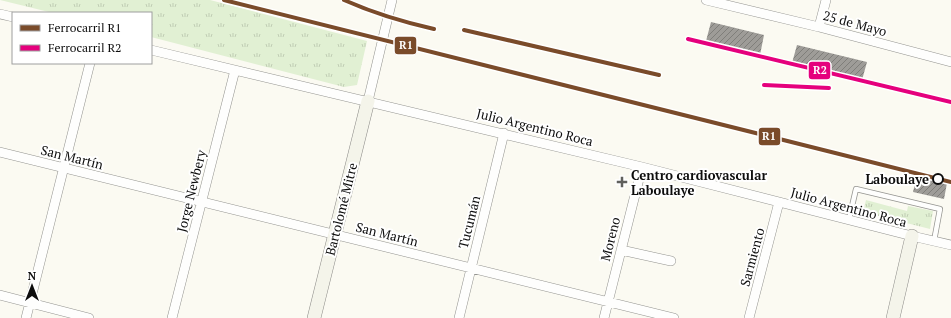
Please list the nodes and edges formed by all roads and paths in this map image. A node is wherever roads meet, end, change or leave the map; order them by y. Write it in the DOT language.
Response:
graph roads {
  1 [pos="392,0"];
  2 [pos="706,0"];
  3 [pos="826,0"];
  4 [pos="0,14"];
  5 [pos="12,17"];
  6 [pos="819,27"];
  7 [pos="152,50"];
  8 [pos="951,62"];
  9 [pos="90,64"];
  10 [pos="235,70"];
  11 [pos="368,101"];
  12 [pos="504,133"];
  13 [pos="0,152"];
  14 [pos="642,167"];
  15 [pos="63,169"];
  16 [pos="201,202"];
  17 [pos="779,202"];
  18 [pos="849,219"];
  19 [pos="336,234"];
  20 [pos="912,236"];
  21 [pos="934,241"];
  22 [pos="951,245"];
  23 [pos="621,250"];
  24 [pos="670,261"];
  25 [pos="471,269"];
  26 [pos="0,295"];
  27 [pos="608,302"];
  28 [pos="30,303"];
  29 [pos="26,318"];
  30 [pos="89,318"];
  31 [pos="172,318"];
  32 [pos="314,318"];
  33 [pos="459,318"];
  34 [pos="604,318"];
  35 [pos="674,318"];
  36 [pos="749,318"];
  37 [pos="893,318"];
  1 -- 11 [label="street"];
  2 -- 6 [label="street, 25 de Mayo"];
  3 -- 6 [label="street"];
  4 -- 5 [label="street"];
  6 -- 8 [label="street, 25 de Mayo"];
  7 -- 10 [label="street, Julio Argentino Roca"];
  9 -- 15 [label="street"];
  10 -- 11 [label="street, Julio Argentino Roca"];
  10 -- 16 [label="street, Jorge Newbery"];
  11 -- 12 [label="street, Julio Argentino Roca"];
  11 -- 19 [label="main road, Bartolomé Mitre"];
  12 -- 14 [label="street, Julio Argentino Roca"];
  12 -- 25 [label="street, Tucumán"];
  13 -- 15 [label="street, San Martín"];
  14 -- 17 [label="street, Julio Argentino Roca"];
  14 -- 23 [label="street, Moreno"];
  15 -- 16 [label="street, San Martín"];
  15 -- 28 [label="street"];
  16 -- 19 [label="street, San Martín"];
  16 -- 31 [label="street, Jorge Newbery"];
  17 -- 18 [label="street, Julio Argentino Roca"];
  17 -- 36 [label="street, Sarmiento"];
  18 -- 20 [label="street, Julio Argentino Roca"];
  18 -- 21 [label="lane"];
  19 -- 25 [label="street, San Martín"];
  19 -- 32 [label="main road, Bartolomé Mitre"];
  20 -- 21 [label="street, Julio Argentino Roca"];
  20 -- 37 [label="main road"];
  21 -- 22 [label="street, Julio Argentino Roca"];
  23 -- 24 [label="street"];
  23 -- 27 [label="street, Moreno"];
  25 -- 27 [label="street, San Martín"];
  25 -- 33 [label="street, Tucumán"];
  26 -- 28 [label="street"];
  27 -- 34 [label="street, Moreno"];
  27 -- 35 [label="street, San Martín"];
  28 -- 29 [label="street"];
  28 -- 30 [label="street"];
}
